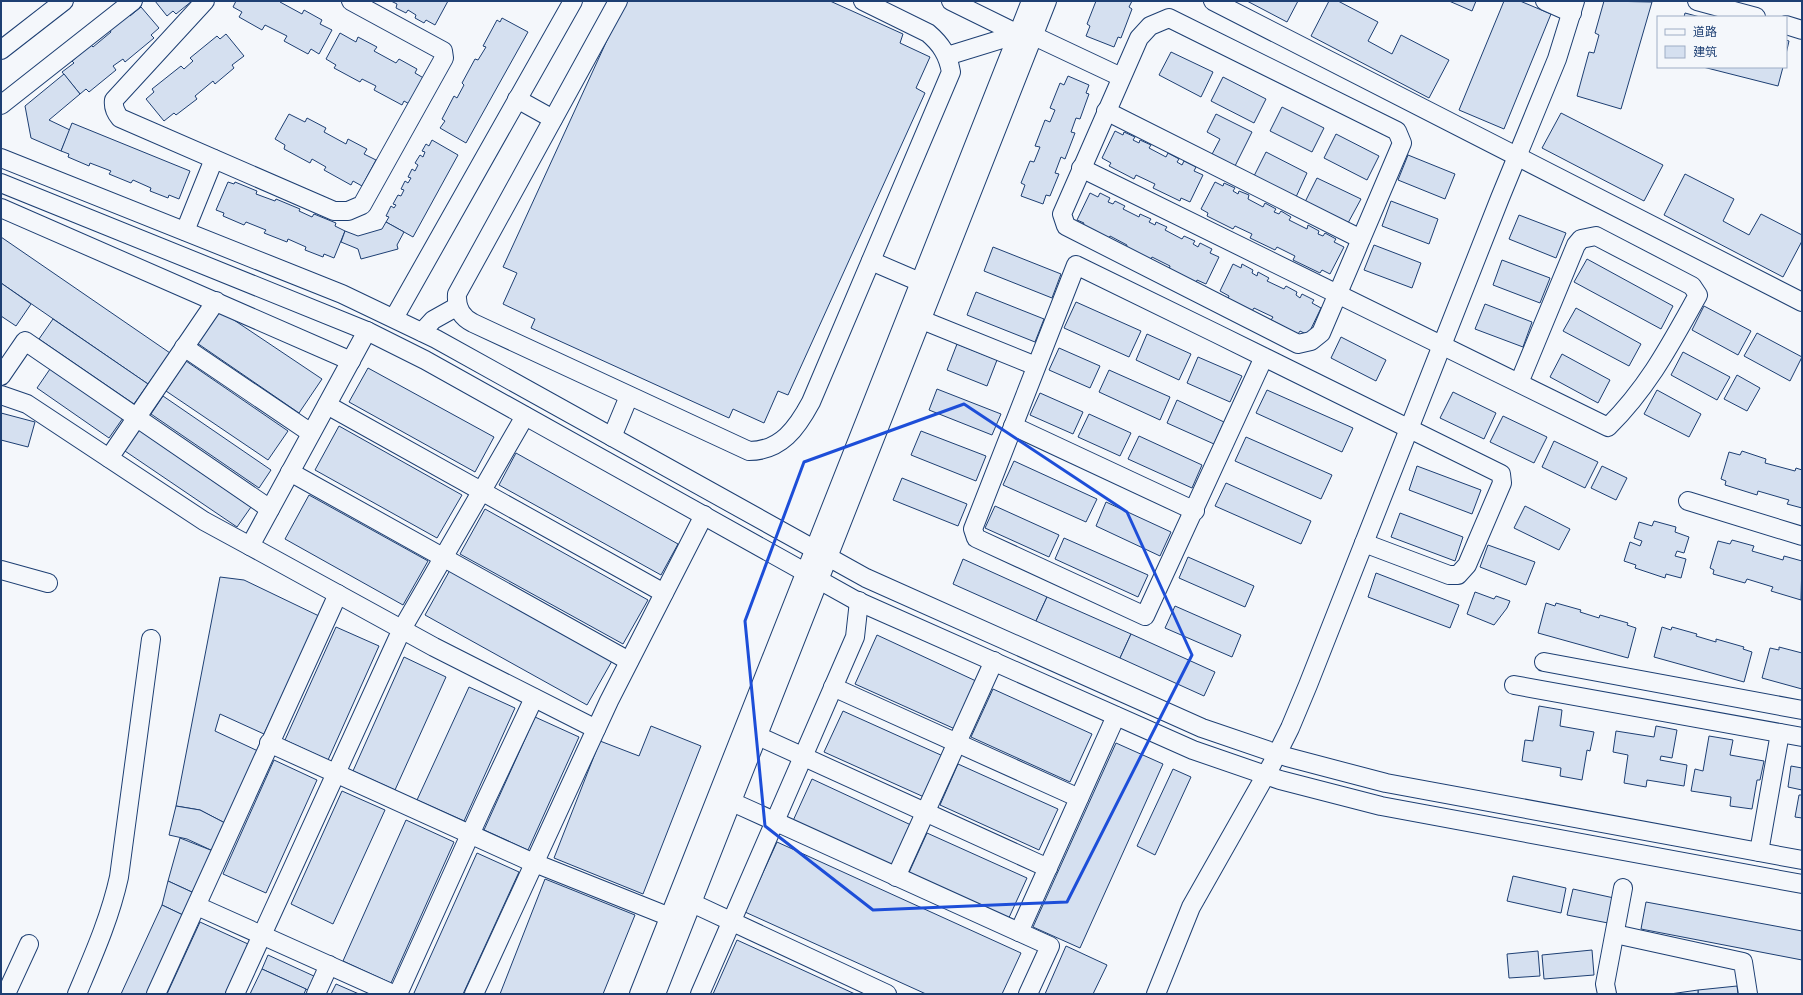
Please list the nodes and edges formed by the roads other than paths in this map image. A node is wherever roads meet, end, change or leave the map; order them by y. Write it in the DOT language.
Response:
graph roads {
  1 [pos="64,1"];
  2 [pos="133,1"];
  3 [pos="205,1"];
  4 [pos="351,1"];
  5 [pos="572,1"];
  6 [pos="618,1"];
  7 [pos="863,1"];
  8 [pos="951,1"];
  9 [pos="1031,1"];
  10 [pos="1048,1"];
  11 [pos="1213,1"];
  12 [pos="1545,1"];
  13 [pos="1697,1"];
  14 [pos="1573,7"];
  15 [pos="1752,16"];
  16 [pos="1787,25"];
  17 [pos="1802,30"];
  18 [pos="1026,35"];
  19 [pos="1,50"];
  20 [pos="947,56"];
  21 [pos="1121,77"];
  22 [pos="517,99"];
  23 [pos="1,105"];
  24 [pos="1106,111"];
  25 [pos="553,119"];
  26 [pos="1517,156"];
  27 [pos="1,158"];
  28 [pos="214,159"];
  29 [pos="1081,168"];
  30 [pos="1,183"];
  31 [pos="1,208"];
  32 [pos="185,232"];
  33 [pos="1361,239"];
  34 [pos="871,262"];
  35 [pos="920,282"];
  36 [pos="1338,294"];
  37 [pos="216,301"];
  38 [pos="1802,302"];
  39 [pos="458,306"];
  40 [pos="394,318"];
  41 [pos="922,320"];
  42 [pos="367,331"];
  43 [pos="422,332"];
  44 [pos="1442,345"];
  45 [pos="184,347"];
  46 [pos="1264,357"];
  47 [pos="351,361"];
  48 [pos="1036,366"];
  49 [pos="1,376"];
  50 [pos="1519,383"];
  51 [pos="1,396"];
  52 [pos="630,396"];
  53 [pos="327,405"];
  54 [pos="524,416"];
  55 [pos="137,418"];
  56 [pos="1013,426"];
  57 [pos="1410,429"];
  58 [pos="311,433"];
  59 [pos="612,437"];
  60 [pos="109,458"];
  61 [pos="290,472"];
  62 [pos="481,491"];
  63 [pos="1688,501"];
  64 [pos="270,509"];
  65 [pos="1195,511"];
  66 [pos="704,515"];
  67 [pos="1802,536"];
  68 [pos="1364,543"];
  69 [pos="250,546"];
  70 [pos="822,554"];
  71 [pos="444,557"];
  72 [pos="1,570"];
  73 [pos="813,576"];
  74 [pos="48,583"];
  75 [pos="664,593"];
  76 [pos="338,594"];
  77 [pos="859,601"];
  78 [pos="402,629"];
  79 [pos="151,639"];
  80 [pos="629,661"];
  81 [pos="994,662"];
  82 [pos="1544,662"];
  83 [pos="1514,685"];
  84 [pos="834,687"];
  85 [pos="534,698"];
  86 [pos="1802,710"];
  87 [pos="1116,716"];
  88 [pos="596,729"];
  89 [pos="1780,733"];
  90 [pos="758,736"];
  91 [pos="1802,737"];
  92 [pos="269,743"];
  93 [pos="957,743"];
  94 [pos="1276,754"];
  95 [pos="803,756"];
  96 [pos="336,774"];
  97 [pos="1265,775"];
  98 [pos="1079,798"];
  99 [pos="732,802"];
  100 [pos="926,812"];
  101 [pos="775,821"];
  102 [pos="470,834"];
  103 [pos="1759,852"];
  104 [pos="1802,860"];
  105 [pos="535,863"];
  106 [pos="1048,868"];
  107 [pos="896,876"];
  108 [pos="1802,884"];
  109 [pos="1623,888"];
  110 [pos="692,902"];
  111 [pos="197,906"];
  112 [pos="670,917"];
  113 [pos="732,921"];
  114 [pos="1018,932"];
  115 [pos="1615,934"];
  116 [pos="262,936"];
  117 [pos="29,944"];
  118 [pos="329,965"];
  119 [pos="6,994"];
  120 [pos="77,994"];
  121 [pos="156,994"];
  122 [pos="235,994"];
  123 [pos="316,994"];
  124 [pos="393,994"];
  125 [pos="398,994"];
  126 [pos="474,994"];
  127 [pos="639,994"];
  128 [pos="656,994"];
  129 [pos="700,994"];
  130 [pos="887,994"];
  131 [pos="1028,994"];
  132 [pos="1156,994"];
  133 [pos="1607,994"];
  134 [pos="1748,994"];
  1 -- 19 [label="street"];
  2 -- 23 [label="street"];
  3 -- 28 [label="street"];
  4 -- 28 [label="street"];
  5 -- 22 [label="street"];
  6 -- 25 [label="street"];
  7 -- 20 [label="street"];
  8 -- 18 [label="street"];
  9 -- 18 [label="street"];
  10 -- 18 [label="street"];
  11 -- 26 [label="street"];
  12 -- 14 [label="street"];
  13 -- 15 [label="street"];
  14 -- 26 [label="street"];
  16 -- 17 [label="street"];
  18 -- 20 [label="street"];
  18 -- 21 [label="street"];
  18 -- 35 [label="street"];
  18 -- 41 [label="street"];
  20 -- 34 [label="street"];
  21 -- 24 [label="street"];
  21 -- 33 [label="street"];
  22 -- 25 [label="street"];
  22 -- 40 [label="street"];
  24 -- 29 [label="street"];
  24 -- 33 [label="street"];
  25 -- 39 [label="street"];
  26 -- 38 [label="street"];
  26 -- 44 [label="street"];
  27 -- 32 [label="street"];
  28 -- 32 [label="street"];
  29 -- 36 [label="street"];
  29 -- 36 [label="street"];
  30 -- 42 [label="street"];
  31 -- 37 [label="street"];
  32 -- 40 [label="street"];
  33 -- 36 [label="street"];
  34 -- 35 [label="street"];
  34 -- 52 [label="street"];
  35 -- 70 [label="street"];
  36 -- 44 [label="street"];
  37 -- 45 [label="street"];
  37 -- 47 [label="street"];
  39 -- 43 [label="street"];
  39 -- 52 [label="street"];
  40 -- 43 [label="street"];
  41 -- 48 [label="street"];
  41 -- 70 [label="street"];
  42 -- 47 [label="street"];
  42 -- 54 [label="street"];
  43 -- 59 [label="street"];
  44 -- 50 [label="street"];
  44 -- 57 [label="street"];
  45 -- 55 [label="street"];
  45 -- 58 [label="street"];
  46 -- 48 [label="street"];
  46 -- 57 [label="street"];
  46 -- 65 [label="street"];
  47 -- 53 [label="street"];
  48 -- 56 [label="street"];
  49 -- 55 [label="street"];
  50 -- 50 [label="street"];
  51 -- 60 [label="street"];
  52 -- 59 [label="street"];
  53 -- 58 [label="street"];
  53 -- 62 [label="street"];
  54 -- 62 [label="street"];
  54 -- 66 [label="street"];
  55 -- 60 [label="street"];
  55 -- 64 [label="street"];
  56 -- 65 [label="street"];
  56 -- 65 [label="street"];
  57 -- 68 [label="street"];
  57 -- 68 [label="street"];
  58 -- 61 [label="street"];
  59 -- 70 [label="street"];
  60 -- 69 [label="street"];
  61 -- 64 [label="street"];
  61 -- 71 [label="street"];
  62 -- 71 [label="street"];
  62 -- 75 [label="street"];
  63 -- 67 [label="street"];
  64 -- 69 [label="street"];
  66 -- 73 [label="street"];
  66 -- 75 [label="street"];
  68 -- 94 [label="street"];
  69 -- 76 [label="street"];
  70 -- 73 [label="street"];
  70 -- 94 [label="street"];
  71 -- 78 [label="street"];
  71 -- 80 [label="street"];
  72 -- 74 [label="street"];
  73 -- 77 [label="street"];
  73 -- 90 [label="street"];
  73 -- 112 [label="street"];
  75 -- 80 [label="street"];
  76 -- 78 [label="street"];
  76 -- 92 [label="street"];
  77 -- 81 [label="street"];
  77 -- 84 [label="street"];
  78 -- 85 [label="street"];
  78 -- 96 [label="street"];
  79 -- 120 [label="street"];
  80 -- 88 [label="street"];
  81 -- 87 [label="street"];
  81 -- 93 [label="street"];
  82 -- 86 [label="street"];
  83 -- 89 [label="street"];
  84 -- 93 [label="street"];
  84 -- 95 [label="street"];
  85 -- 88 [label="street"];
  85 -- 102 [label="street"];
  87 -- 97 [label="street"];
  87 -- 98 [label="street"];
  88 -- 105 [label="street"];
  89 -- 91 [label="street"];
  89 -- 103 [label="street"];
  90 -- 95 [label="street"];
  90 -- 99 [label="street"];
  92 -- 96 [label="street"];
  92 -- 111 [label="street"];
  93 -- 98 [label="street"];
  93 -- 100 [label="street"];
  94 -- 97 [label="street"];
  94 -- 103 [label="street"];
  95 -- 100 [label="street"];
  95 -- 101 [label="street"];
  96 -- 102 [label="street"];
  96 -- 116 [label="street"];
  97 -- 108 [label="street"];
  97 -- 132 [label="street"];
  98 -- 106 [label="street"];
  99 -- 101 [label="street"];
  99 -- 110 [label="street"];
  100 -- 106 [label="street"];
  100 -- 107 [label="street"];
  101 -- 107 [label="street"];
  101 -- 113 [label="street"];
  102 -- 105 [label="street"];
  102 -- 125 [label="street"];
  103 -- 104 [label="street"];
  105 -- 112 [label="street"];
  105 -- 126 [label="street"];
  106 -- 114 [label="street"];
  107 -- 114 [label="street"];
  109 -- 115 [label="street"];
  110 -- 113 [label="street"];
  110 -- 128 [label="street"];
  111 -- 116 [label="street"];
  111 -- 121 [label="street"];
  112 -- 127 [label="street"];
  113 -- 129 [label="street"];
  113 -- 130 [label="street"];
  114 -- 131 [label="street"];
  115 -- 133 [label="street"];
  115 -- 134 [label="street"];
  116 -- 118 [label="street"];
  116 -- 122 [label="street"];
  117 -- 119 [label="street"];
  118 -- 123 [label="street"];
  118 -- 124 [label="street"];
}
